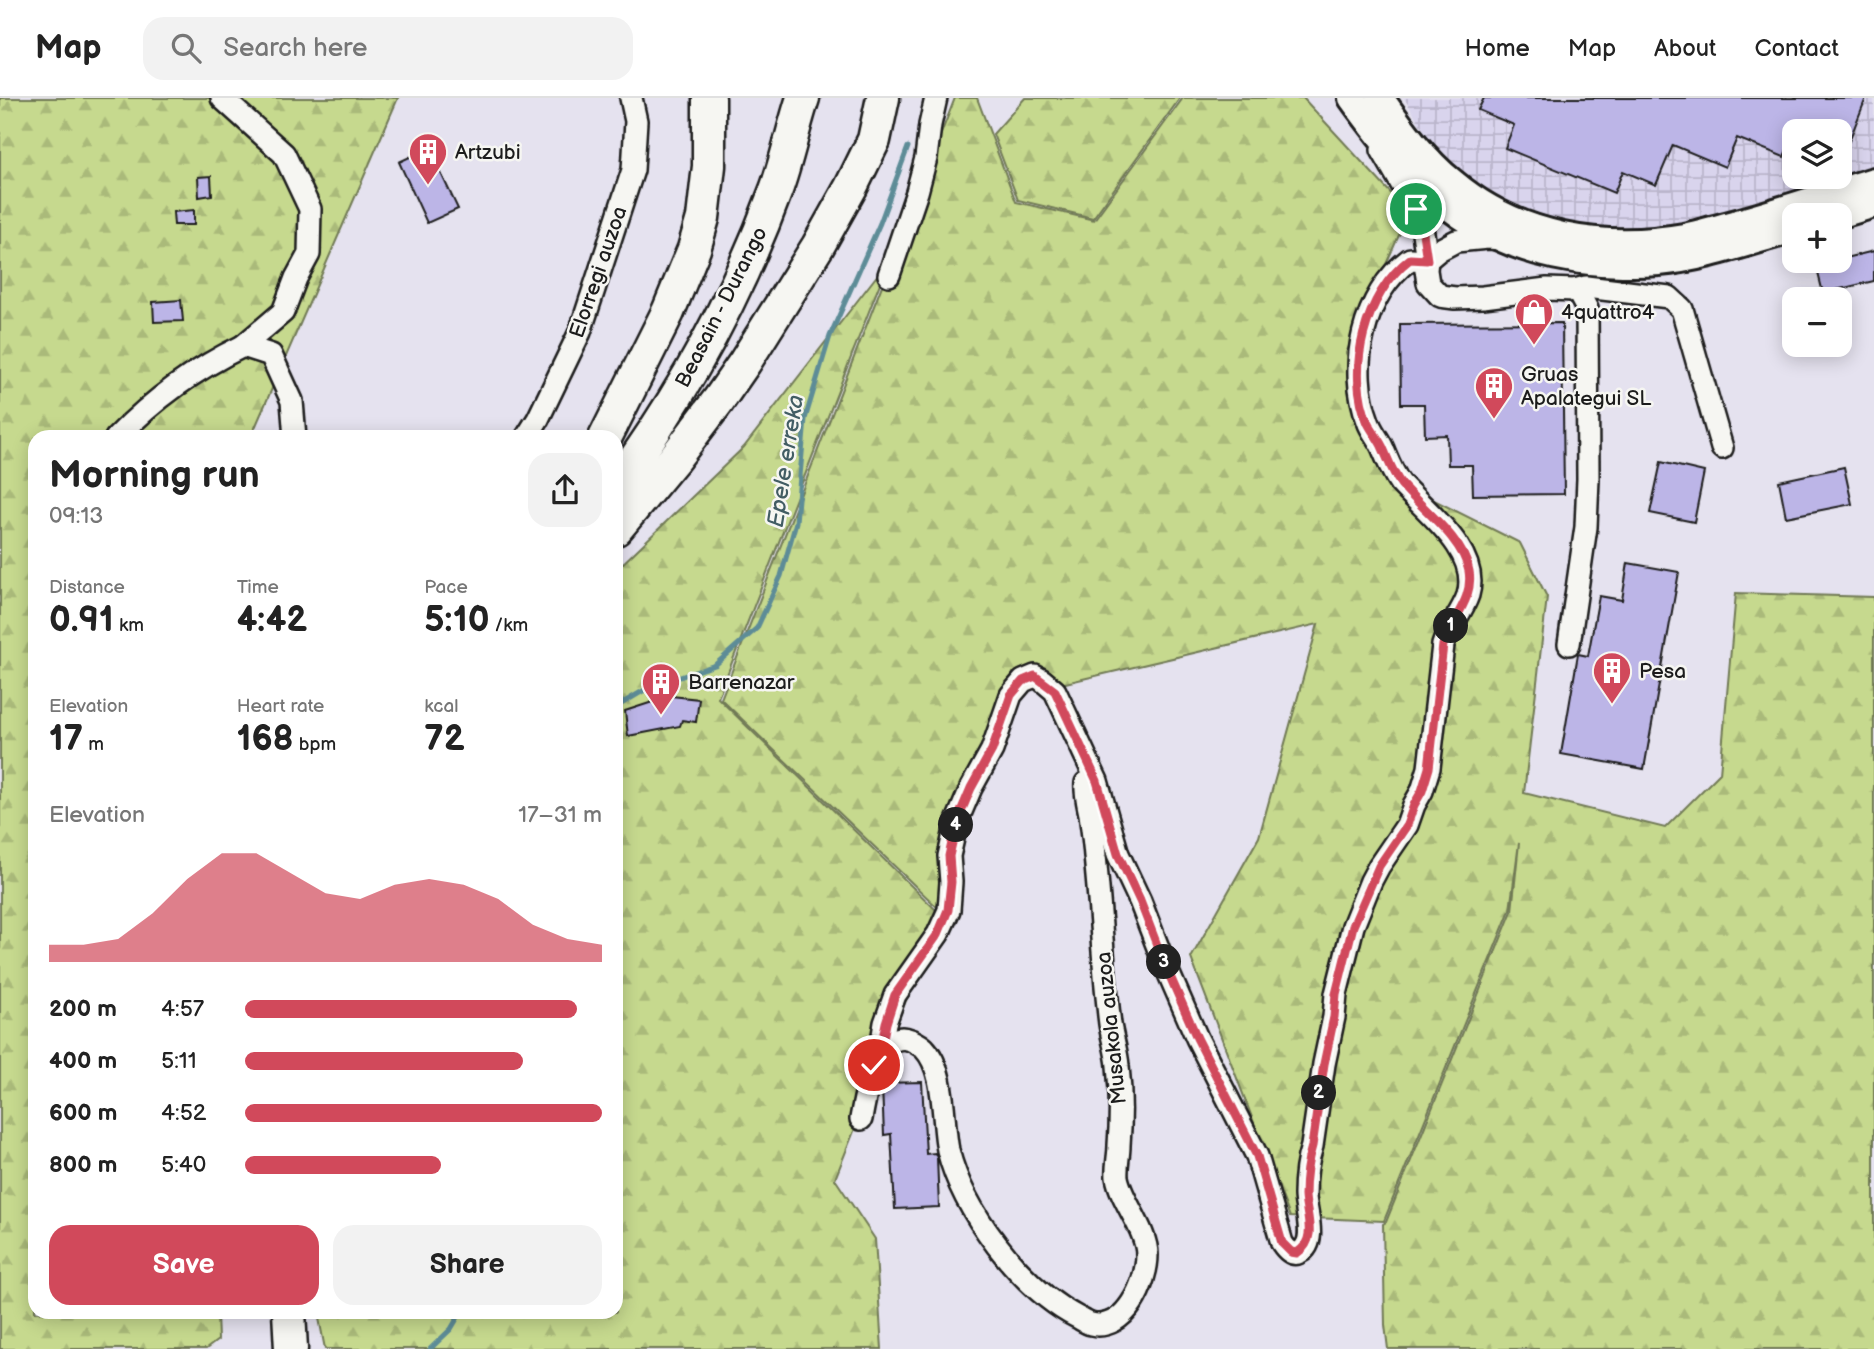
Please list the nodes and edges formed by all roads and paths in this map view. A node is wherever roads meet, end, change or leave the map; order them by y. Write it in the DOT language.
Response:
graph roads {
  1 [pos="222,98"];
  2 [pos="631,98"];
  3 [pos="709,98"];
  4 [pos="883,98"];
  5 [pos="936,98"];
  6 [pos="800,104"];
  7 [pos="1367,105"];
  8 [pos="1874,181"];
  9 [pos="1874,204"];
  10 [pos="1852,211"];
  11 [pos="1782,232"];
  12 [pos="1502,239"];
  13 [pos="1427,260"];
  14 [pos="889,275"];
  15 [pos="1575,290"];
  16 [pos="243,346"];
  17 [pos="124,430"];
  18 [pos="294,430"];
  19 [pos="531,430"];
  20 [pos="609,430"];
  21 [pos="1722,448"];
  22 [pos="623,475"];
  23 [pos="623,521"];
  24 [pos="1569,645"];
  25 [pos="1089,767"];
  26 [pos="880,1053"];
  27 [pos="861,1119"];
  28 [pos="289,1319"];
  29 [pos="291,1349"];
  1 -- 16 [label="street"];
  2 -- 19 [label="street, Elorregi auzoa"];
  3 -- 20 [label="highway"];
  4 -- 23 [label="highway"];
  5 -- 14 [label="street"];
  6 -- 22 [label="highway, Beasain - Durango"];
  7 -- 8 [label="main road"];
  7 -- 12 [label="main road"];
  7 -- 13 [label="street"];
  9 -- 10 [label="main road"];
  11 -- 12 [label="main road"];
  12 -- 13 [label="street, Musakola auzoa"];
  13 -- 15 [label="street"];
  13 -- 25 [label="street, Musakola auzoa"];
  15 -- 21 [label="street"];
  15 -- 24 [label="street"];
  16 -- 17 [label="street"];
  16 -- 18 [label="street"];
  25 -- 26 [label="street, Musakola auzoa"];
  25 -- 26 [label="street, Musakola auzoa"];
  26 -- 27 [label="street, Musakola auzoa"];
  28 -- 29 [label="highway"];
}
